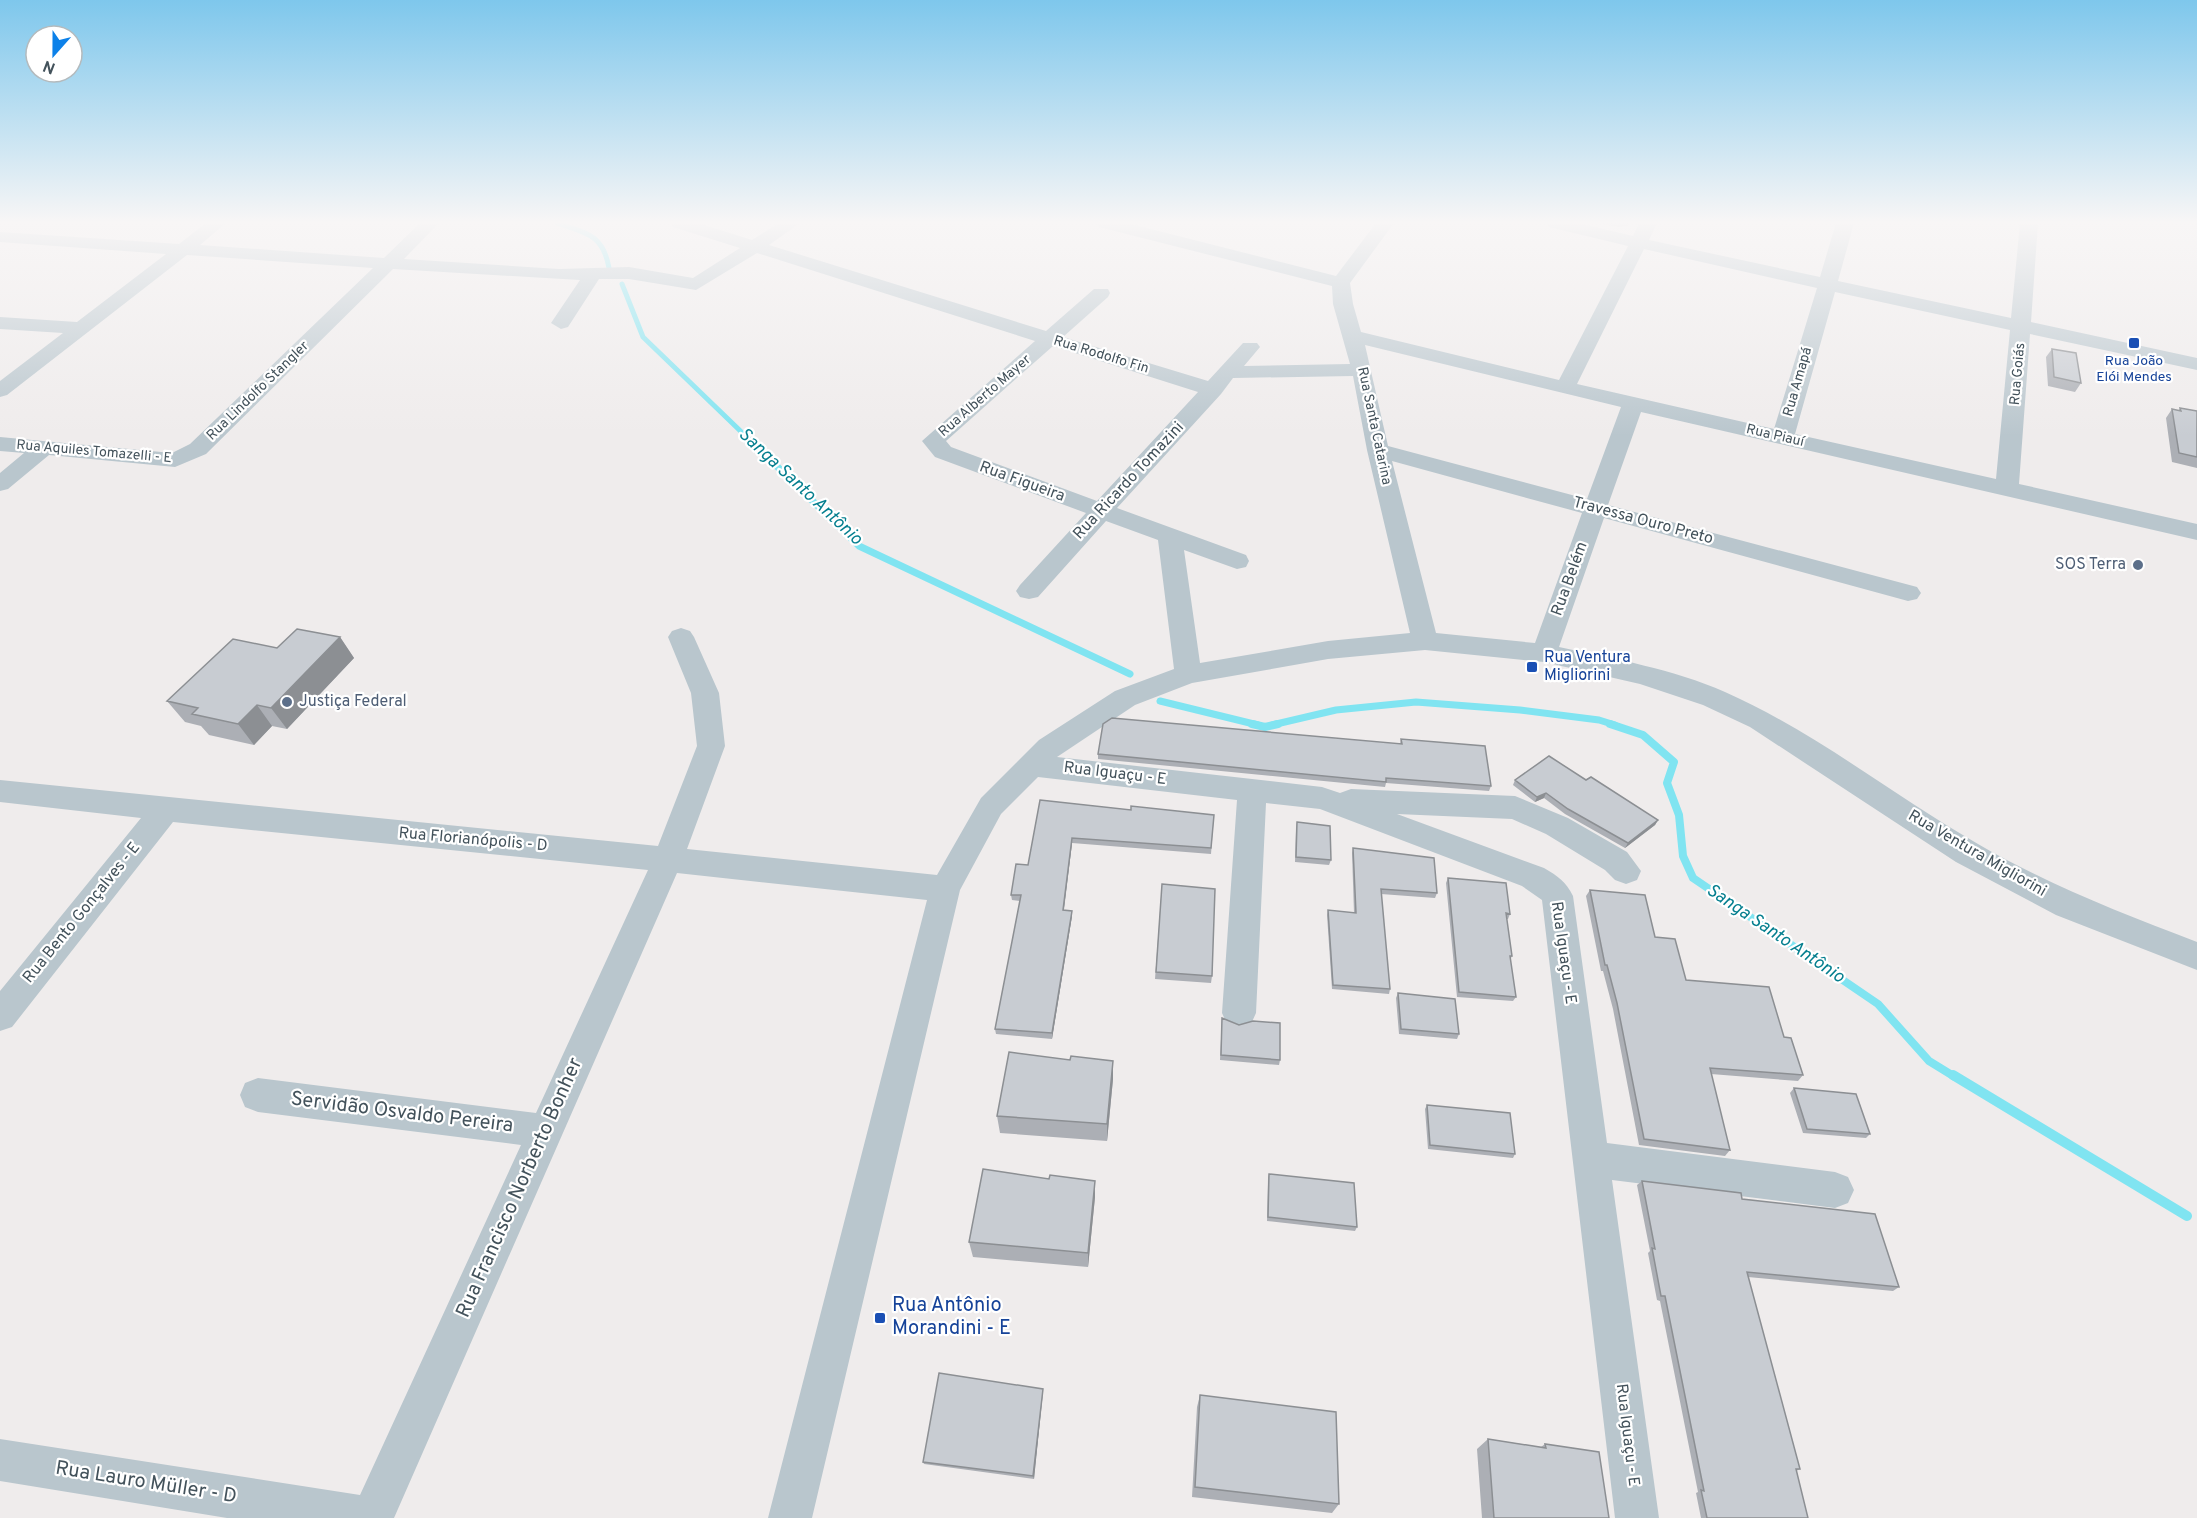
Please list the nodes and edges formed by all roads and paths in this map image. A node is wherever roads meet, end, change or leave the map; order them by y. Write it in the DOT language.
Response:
graph roads {
  1 [pos="126,294"];
  2 [pos="356,294"];
  3 [pos="580,294"];
  4 [pos="906,294"];
  5 [pos="1100,294"];
  6 [pos="1342,294"];
  7 [pos="1612,294"];
  8 [pos="1823,294"];
  9 [pos="1870,294"];
  10 [pos="2024,294"];
  11 [pos="0,323"];
  12 [pos="561,323"];
  13 [pos="82,328"];
  14 [pos="2022,328"];
  15 [pos="1354,336"];
  16 [pos="1051,339"];
  17 [pos="1250,347"];
  18 [pos="2197,364"];
  19 [pos="1362,370"];
  20 [pos="1229,372"];
  21 [pos="1565,388"];
  22 [pos="0,390"];
  23 [pos="1214,390"];
  24 [pos="1633,403"];
  25 [pos="1783,437"];
  26 [pos="0,444"];
  27 [pos="44,447"];
  28 [pos="1378,450"];
  29 [pos="943,452"];
  30 [pos="187,456"];
  31 [pos="0,484"];
  32 [pos="2007,488"];
  33 [pos="1596,508"];
  34 [pos="1101,511"];
  35 [pos="2197,532"];
  36 [pos="1170,538"];
  37 [pos="1237,561"];
  38 [pos="1029,591"];
  39 [pos="1908,593"];
  40 [pos="681,637"];
  41 [pos="1425,641"];
  42 [pos="1544,653"];
  43 [pos="1188,674"];
  44 [pos="1031,765"];
  45 [pos="0,790"];
  46 [pos="1252,790"];
  47 [pos="1322,798"];
  48 [pos="165,810"];
  49 [pos="668,859"];
  50 [pos="1626,871"];
  51 [pos="945,889"];
  52 [pos="2197,956"];
  53 [pos="1239,1013"];
  54 [pos="0,1016"];
  55 [pos="258,1095"];
  56 [pos="545,1131"];
  57 [pos="1590,1160"];
  58 [pos="1835,1190"];
  59 [pos="0,1460"];
  60 [pos="363,1518"];
  61 [pos="372,1518"];
  62 [pos="790,1518"];
  63 [pos="1637,1518"];
  1 -- 13 [label="street"];
  2 -- 30 [label="street, Rua Lindolfo Stangler"];
  3 -- 12 [label="street"];
  4 -- 16 [label="street, Rua Rodolfo Fin"];
  5 -- 16 [label="street, Rua Alberto Mayer"];
  6 -- 15 [label="street, Rua Santa Catarina"];
  7 -- 21 [label="street"];
  8 -- 25 [label="street, Rua Amapá"];
  9 -- 14 [label="street"];
  10 -- 14 [label="street, Rua Goiás"];
  11 -- 13 [label="street"];
  13 -- 22 [label="street"];
  14 -- 18 [label="street"];
  14 -- 32 [label="street, Rua Goiás"];
  15 -- 19 [label="street, Rua Santa Catarina"];
  15 -- 21 [label="street, Rua Piauí"];
  16 -- 23 [label="street, Rua Rodolfo Fin"];
  16 -- 29 [label="street, Rua Alberto Mayer"];
  17 -- 20 [label="street, Rua Ricardo Tomazini"];
  19 -- 20 [label="street"];
  19 -- 28 [label="street, Rua Santa Catarina"];
  20 -- 23 [label="street, Rua Ricardo Tomazini"];
  21 -- 24 [label="street, Rua Piauí"];
  23 -- 34 [label="street, Rua Ricardo Tomazini"];
  24 -- 25 [label="street, Rua Piauí"];
  24 -- 33 [label="street, Rua Belém"];
  25 -- 32 [label="street, Rua Piauí"];
  26 -- 27 [label="street, Rua Aquiles Tomazelli - E"];
  27 -- 30 [label="street, Rua Aquiles Tomazelli - E"];
  27 -- 31 [label="street"];
  28 -- 33 [label="street, Travessa Ouro Preto"];
  28 -- 41 [label="street, Rua Santa Catarina"];
  29 -- 34 [label="street, Rua Figueira"];
  32 -- 35 [label="street, Rua Piauí"];
  33 -- 39 [label="street, Travessa Ouro Preto"];
  33 -- 42 [label="street, Rua Belém"];
  34 -- 36 [label="street, Rua Figueira"];
  34 -- 38 [label="street, Rua Ricardo Tomazini"];
  36 -- 37 [label="street, Rua Figueira"];
  36 -- 43 [label="street"];
  40 -- 49 [label="street, Rua Francisco Norberto Bonher"];
  41 -- 42 [label="street, Rua Ventura Migliorini"];
  41 -- 43 [label="street"];
  42 -- 52 [label="street, Rua Ventura Migliorini"];
  43 -- 44 [label="street"];
  44 -- 46 [label="street, Rua Iguaçu - E"];
  44 -- 51 [label="street"];
  45 -- 48 [label="street, Rua Florianópolis - D"];
  46 -- 47 [label="street, Rua Iguaçu - E"];
  46 -- 53 [label="street"];
  47 -- 50 [label="street"];
  47 -- 57 [label="street, Rua Iguaçu - E"];
  48 -- 49 [label="street, Rua Florianópolis - D"];
  48 -- 54 [label="street, Rua Bento Gonçalves - E"];
  49 -- 51 [label="street, Rua Florianópolis - D"];
  49 -- 56 [label="street, Rua Francisco Norberto Bonher"];
  51 -- 62 [label="street"];
  55 -- 56 [label="street, Servidão Osvaldo Pereira"];
  56 -- 61 [label="street, Rua Francisco Norberto Bonher"];
  57 -- 58 [label="street"];
  57 -- 63 [label="street, Rua Iguaçu - E"];
  59 -- 60 [label="street, Rua Lauro Müller - D"];
}
